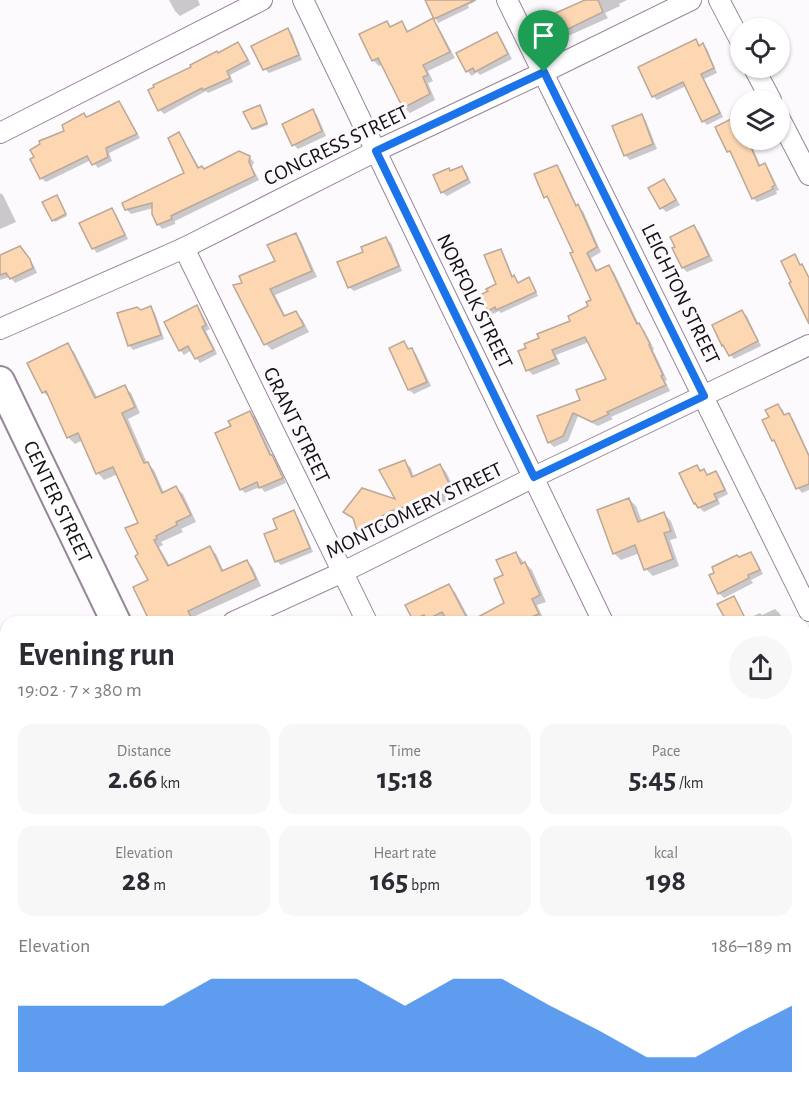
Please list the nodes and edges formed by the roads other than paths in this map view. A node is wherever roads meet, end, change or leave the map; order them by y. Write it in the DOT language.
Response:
graph roads {
  1 [pos="262,0"];
  2 [pos="303,0"];
  3 [pos="507,0"];
  4 [pos="691,0"];
  5 [pos="720,0"];
  6 [pos="730,20"];
  7 [pos="544,72"];
  8 [pos="0,133"];
  9 [pos="790,138"];
  10 [pos="376,151"];
  11 [pos="809,175"];
  12 [pos="184,248"];
  13 [pos="0,329"];
  14 [pos="809,345"];
  15 [pos="0,381"];
  16 [pos="704,396"];
  17 [pos="534,477"];
  18 [pos="343,572"];
  19 [pos="809,611"];
  20 [pos="113,616"];
  21 [pos="246,616"];
  22 [pos="364,616"];
  23 [pos="600,616"];
  1 -- 8 [label="street"];
  2 -- 10 [label="street, NORFOLK STREET"];
  3 -- 7 [label="street, LEIGHTON STREET"];
  4 -- 7 [label="street, CONGRESS STREET"];
  5 -- 6 [label="street"];
  7 -- 10 [label="street, CONGRESS STREET"];
  7 -- 16 [label="street, LEIGHTON STREET"];
  9 -- 11 [label="street"];
  10 -- 12 [label="street, CONGRESS STREET"];
  10 -- 17 [label="street, NORFOLK STREET"];
  12 -- 13 [label="street, CONGRESS STREET"];
  12 -- 18 [label="street, GRANT STREET"];
  14 -- 16 [label="street, MONTGOMERY STREET"];
  15 -- 20 [label="street, CENTER STREET"];
  16 -- 17 [label="street, MONTGOMERY STREET"];
  16 -- 19 [label="street, LEIGHTON STREET"];
  17 -- 18 [label="street, MONTGOMERY STREET"];
  17 -- 23 [label="street, NORFOLK STREET"];
  18 -- 21 [label="street, MONTGOMERY STREET"];
  18 -- 22 [label="street, GRANT STREET"];
}
